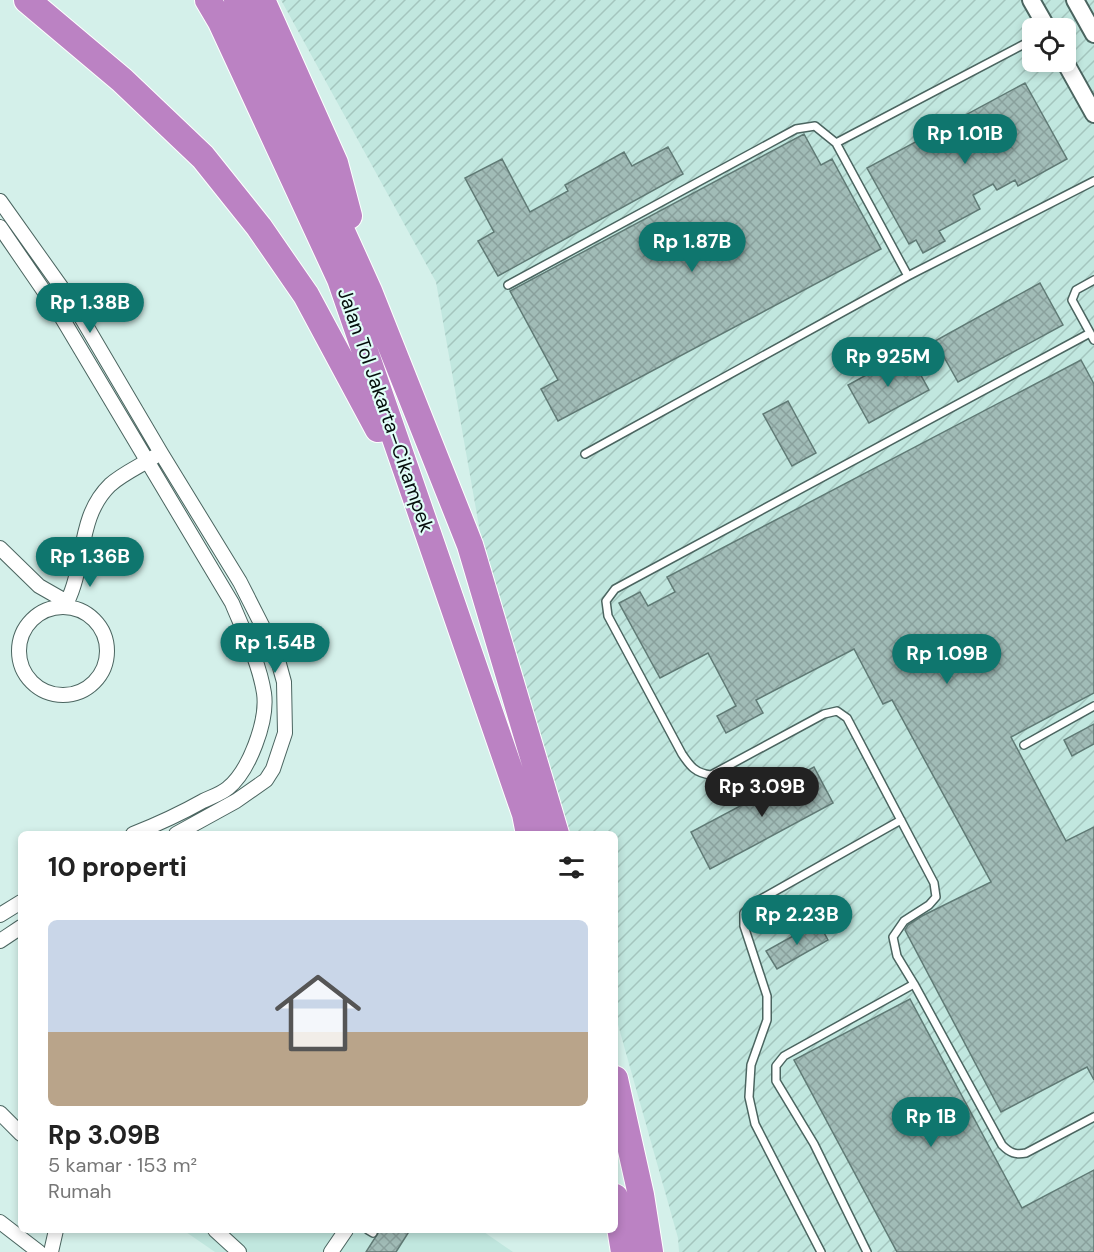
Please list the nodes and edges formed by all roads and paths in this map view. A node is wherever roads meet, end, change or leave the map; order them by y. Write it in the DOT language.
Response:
graph roads {
  1 [pos="27,0"];
  2 [pos="208,0"];
  3 [pos="237,0"];
  4 [pos="262,0"];
  5 [pos="1031,0"];
  6 [pos="1076,0"];
  7 [pos="1041,18"];
  8 [pos="1094,34"];
  9 [pos="1022,45"];
  10 [pos="1071,72"];
  11 [pos="1094,114"];
  12 [pos="836,143"];
  13 [pos="1094,181"];
  14 [pos="0,201"];
  15 [pos="0,227"];
  16 [pos="908,276"];
  17 [pos="1094,280"];
  18 [pos="508,285"];
  19 [pos="369,291"];
  20 [pos="1090,333"];
  21 [pos="1094,340"];
  22 [pos="161,453"];
  23 [pos="585,454"];
  24 [pos="148,461"];
  25 [pos="0,548"];
  26 [pos="439,563"];
  27 [pos="68,604"];
  28 [pos="1094,705"];
  29 [pos="1024,745"];
  30 [pos="901,820"];
  31 [pos="141,831"];
  32 [pos="181,831"];
  33 [pos="528,831"];
  34 [pos="554,831"];
  35 [pos="18,904"];
  36 [pos="0,915"];
  37 [pos="18,929"];
  38 [pos="0,941"];
  39 [pos="914,984"];
  40 [pos="618,1092"];
  41 [pos="0,1113"];
  42 [pos="1094,1117"];
  43 [pos="18,1129"];
  44 [pos="618,1215"];
  45 [pos="0,1222"];
  46 [pos="55,1233"];
  47 [pos="218,1233"];
  48 [pos="344,1233"];
  49 [pos="39,1252"];
  50 [pos="51,1252"];
  51 [pos="239,1252"];
  52 [pos="331,1252"];
  53 [pos="624,1252"];
  54 [pos="650,1252"];
  55 [pos="821,1252"];
  56 [pos="867,1252"];
  1 -- 26 [label="highway"];
  2 -- 26 [label="highway, Jalan Tol Jakarta–Cikampek"];
  3 -- 19 [label="highway, Jalan Tol Jakarta–Cikampek"];
  4 -- 19 [label="highway"];
  5 -- 7 [label="street"];
  6 -- 8 [label="street"];
  9 -- 12 [label="lane"];
  10 -- 11 [label="street"];
  12 -- 16 [label="lane"];
  12 -- 18 [label="lane"];
  13 -- 16 [label="lane"];
  14 -- 22 [label="street"];
  15 -- 24 [label="street"];
  16 -- 23 [label="lane"];
  17 -- 20 [label="lane"];
  19 -- 34 [label="highway, Jalan Tol Jakarta–Cikampek"];
  20 -- 21 [label="lane"];
  20 -- 30 [label="lane"];
  22 -- 24 [label="street"];
  22 -- 32 [label="street"];
  24 -- 27 [label="street"];
  24 -- 31 [label="street"];
  25 -- 27 [label="street"];
  26 -- 33 [label="highway, Jalan Tol Jakarta–Cikampek"];
  27 -- 27 [label="street"];
  28 -- 29 [label="lane"];
  30 -- 39 [label="lane"];
  30 -- 55 [label="lane"];
  35 -- 36 [label="street"];
  37 -- 38 [label="street"];
  39 -- 42 [label="lane"];
  39 -- 56 [label="lane"];
  40 -- 54 [label="highway"];
  41 -- 43 [label="street"];
  44 -- 53 [label="highway"];
  45 -- 49 [label="street"];
  46 -- 50 [label="street"];
  47 -- 51 [label="street"];
  48 -- 52 [label="street"];
}
